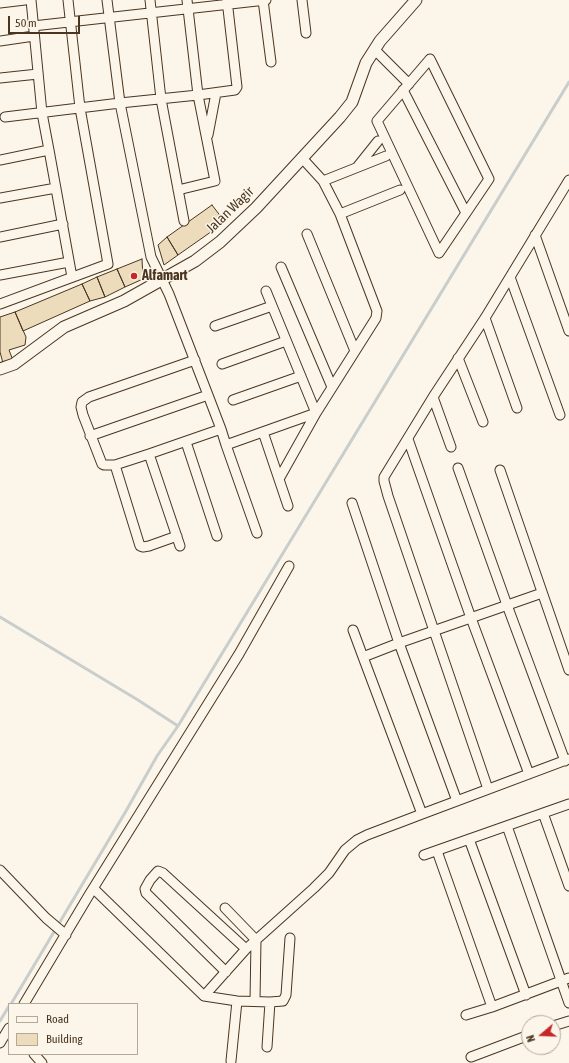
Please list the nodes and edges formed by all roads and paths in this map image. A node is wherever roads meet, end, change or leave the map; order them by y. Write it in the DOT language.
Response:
graph roads {
  1 [pos="26,0"];
  2 [pos="31,0"];
  3 [pos="68,0"];
  4 [pos="107,0"];
  5 [pos="150,0"];
  6 [pos="264,0"];
  7 [pos="302,0"];
  8 [pos="416,0"];
  9 [pos="227,2"];
  10 [pos="0,4"];
  11 [pos="187,5"];
  12 [pos="152,13"];
  13 [pos="109,17"];
  14 [pos="71,22"];
  15 [pos="33,26"];
  16 [pos="306,33"];
  17 [pos="34,36"];
  18 [pos="0,41"];
  19 [pos="375,50"];
  20 [pos="271,62"];
  21 [pos="38,74"];
  22 [pos="0,78"];
  23 [pos="406,87"];
  24 [pos="216,93"];
  25 [pos="198,95"];
  26 [pos="160,99"];
  27 [pos="120,103"];
  28 [pos="80,108"];
  29 [pos="42,113"];
  30 [pos="5,117"];
  31 [pos="207,140"];
  32 [pos="378,141"];
  33 [pos="49,150"];
  34 [pos="386,156"];
  35 [pos="302,158"];
  36 [pos="0,160"];
  37 [pos="357,167"];
  38 [pos="569,180"];
  39 [pos="323,181"];
  40 [pos="56,188"];
  41 [pos="178,190"];
  42 [pos="400,190"];
  43 [pos="0,198"];
  44 [pos="466,213"];
  45 [pos="340,214"];
  46 [pos="184,221"];
  47 [pos="62,224"];
  48 [pos="307,234"];
  49 [pos="535,235"];
  50 [pos="0,237"];
  51 [pos="69,262"];
  52 [pos="282,267"];
  53 [pos="0,275"];
  54 [pos="72,277"];
  55 [pos="510,277"];
  56 [pos="161,280"];
  57 [pos="266,291"];
  58 [pos="0,304"];
  59 [pos="272,306"];
  60 [pos="485,318"];
  61 [pos="215,326"];
  62 [pos="569,331"];
  63 [pos="286,341"];
  64 [pos="355,351"];
  65 [pos="458,358"];
  66 [pos="195,360"];
  67 [pos="222,364"];
  68 [pos="0,369"];
  69 [pos="301,376"];
  70 [pos="332,387"];
  71 [pos="208,395"];
  72 [pos="433,397"];
  73 [pos="233,400"];
  74 [pos="517,408"];
  75 [pos="316,413"];
  76 [pos="560,415"];
  77 [pos="483,422"];
  78 [pos="221,429"];
  79 [pos="263,432"];
  80 [pos="90,436"];
  81 [pos="408,440"];
  82 [pos="186,442"];
  83 [pos="226,445"];
  84 [pos="451,447"];
  85 [pos="149,454"];
  86 [pos="115,465"];
  87 [pos="458,468"];
  88 [pos="500,470"];
  89 [pos="279,479"];
  90 [pos="352,503"];
  91 [pos="288,506"];
  92 [pos="257,533"];
  93 [pos="177,536"];
  94 [pos="217,536"];
  95 [pos="180,546"];
  96 [pos="289,566"];
  97 [pos="542,593"];
  98 [pos="507,605"];
  99 [pos="470,618"];
  100 [pos="353,630"];
  101 [pos="435,630"];
  102 [pos="399,642"];
  103 [pos="363,658"];
  104 [pos="569,670"];
  105 [pos="567,760"];
  106 [pos="529,774"];
  107 [pos="488,788"];
  108 [pos="457,801"];
  109 [pos="569,804"];
  110 [pos="544,813"];
  111 [pos="422,814"];
  112 [pos="506,826"];
  113 [pos="469,839"];
  114 [pos="437,850"];
  115 [pos="424,855"];
  116 [pos="0,870"];
  117 [pos="569,886"];
  118 [pos="94,888"];
  119 [pos="226,908"];
  120 [pos="65,933"];
  121 [pos="290,938"];
  122 [pos="256,940"];
  123 [pos="246,949"];
  124 [pos="226,972"];
  125 [pos="565,980"];
  126 [pos="526,995"];
  127 [pos="204,996"];
  128 [pos="237,1001"];
  129 [pos="255,1001"];
  130 [pos="270,1002"];
  131 [pos="25,1003"];
  132 [pos="569,1003"];
  133 [pos="492,1007"];
  134 [pos="466,1014"];
  135 [pos="8,1030"];
  136 [pos="521,1039"];
  137 [pos="0,1043"];
  138 [pos="267,1048"];
  139 [pos="35,1055"];
  140 [pos="472,1057"];
  141 [pos="231,1061"];
  142 [pos="42,1063"];
  1 -- 10 [label="street"];
  2 -- 15 [label="street"];
  3 -- 14 [label="street"];
  4 -- 13 [label="street"];
  5 -- 12 [label="street"];
  6 -- 9 [label="street"];
  6 -- 20 [label="street"];
  7 -- 16 [label="street"];
  8 -- 19 [label="street, Jalan Wagir"];
  9 -- 11 [label="street"];
  9 -- 24 [label="street"];
  11 -- 12 [label="street"];
  11 -- 25 [label="street"];
  12 -- 13 [label="street"];
  12 -- 26 [label="street"];
  13 -- 14 [label="street"];
  13 -- 27 [label="street"];
  14 -- 15 [label="street"];
  14 -- 28 [label="street"];
  15 -- 17 [label="street"];
  17 -- 18 [label="street"];
  17 -- 21 [label="street"];
  19 -- 23 [label="street"];
  19 -- 35 [label="street, Jalan Wagir"];
  21 -- 22 [label="street"];
  21 -- 29 [label="street"];
  23 -- 44 [label="street"];
  23 -- 44 [label="street"];
  23 -- 44 [label="street"];
  24 -- 25 [label="street"];
  24 -- 31 [label="street"];
  25 -- 26 [label="street"];
  25 -- 31 [label="street"];
  26 -- 27 [label="street"];
  26 -- 41 [label="street"];
  27 -- 28 [label="street"];
  27 -- 56 [label="street"];
  28 -- 29 [label="street"];
  28 -- 54 [label="street"];
  29 -- 30 [label="street"];
  29 -- 33 [label="street"];
  31 -- 41 [label="street"];
  32 -- 37 [label="street"];
  33 -- 36 [label="street"];
  33 -- 40 [label="street"];
  34 -- 37 [label="street"];
  35 -- 39 [label="street"];
  35 -- 56 [label="street, Jalan Wagir"];
  37 -- 39 [label="street"];
  38 -- 49 [label="street"];
  39 -- 45 [label="street"];
  40 -- 43 [label="street"];
  40 -- 47 [label="street"];
  41 -- 46 [label="street"];
  42 -- 45 [label="street"];
  45 -- 64 [label="street"];
  47 -- 50 [label="street"];
  47 -- 51 [label="street"];
  48 -- 64 [label="street"];
  49 -- 55 [label="street"];
  49 -- 62 [label="street"];
  51 -- 53 [label="street"];
  51 -- 54 [label="street"];
  52 -- 70 [label="street"];
  54 -- 58 [label="street"];
  55 -- 60 [label="street"];
  55 -- 76 [label="street"];
  56 -- 66 [label="street"];
  56 -- 68 [label="street, Jalan Wagir"];
  57 -- 59 [label="street"];
  59 -- 61 [label="street"];
  59 -- 63 [label="street"];
  60 -- 65 [label="street"];
  60 -- 74 [label="street"];
  63 -- 67 [label="street"];
  63 -- 69 [label="street"];
  64 -- 70 [label="street"];
  65 -- 72 [label="street"];
  65 -- 77 [label="street"];
  66 -- 71 [label="street"];
  66 -- 80 [label="street"];
  69 -- 73 [label="street"];
  69 -- 75 [label="street"];
  70 -- 75 [label="street"];
  71 -- 78 [label="street"];
  71 -- 80 [label="street"];
  72 -- 81 [label="street"];
  72 -- 84 [label="street"];
  75 -- 79 [label="street"];
  75 -- 89 [label="street"];
  78 -- 82 [label="street"];
  78 -- 83 [label="street"];
  79 -- 83 [label="street"];
  79 -- 89 [label="street"];
  80 -- 86 [label="street"];
  81 -- 99 [label="street"];
  81 -- 101 [label="street"];
  82 -- 85 [label="street"];
  82 -- 94 [label="street"];
  83 -- 92 [label="street"];
  85 -- 86 [label="street"];
  85 -- 93 [label="street"];
  86 -- 93 [label="street"];
  87 -- 98 [label="street"];
  88 -- 97 [label="street"];
  89 -- 91 [label="street"];
  90 -- 102 [label="street"];
  93 -- 95 [label="street"];
  96 -- 118 [label="street"];
  97 -- 98 [label="street"];
  97 -- 104 [label="street"];
  98 -- 99 [label="street"];
  98 -- 105 [label="street"];
  99 -- 101 [label="street"];
  99 -- 106 [label="street"];
  100 -- 103 [label="street"];
  101 -- 102 [label="street"];
  101 -- 107 [label="street"];
  102 -- 103 [label="street"];
  102 -- 108 [label="street"];
  103 -- 111 [label="street"];
  105 -- 106 [label="street"];
  106 -- 107 [label="street"];
  107 -- 108 [label="street"];
  108 -- 111 [label="street"];
  109 -- 110 [label="street"];
  110 -- 112 [label="street"];
  110 -- 117 [label="street"];
  111 -- 122 [label="street"];
  112 -- 113 [label="street"];
  112 -- 125 [label="street"];
  113 -- 114 [label="street"];
  113 -- 126 [label="street"];
  114 -- 115 [label="street"];
  114 -- 133 [label="street"];
  116 -- 120 [label="street"];
  118 -- 120 [label="street"];
  118 -- 127 [label="street"];
  119 -- 122 [label="street"];
  120 -- 131 [label="street"];
  121 -- 130 [label="street"];
  122 -- 123 [label="street"];
  122 -- 129 [label="street"];
  123 -- 124 [label="street"];
  123 -- 124 [label="street"];
  124 -- 127 [label="street"];
  125 -- 126 [label="street"];
  125 -- 132 [label="street"];
  126 -- 133 [label="street"];
  127 -- 128 [label="street"];
  128 -- 129 [label="street"];
  128 -- 141 [label="street"];
  129 -- 130 [label="street"];
  130 -- 138 [label="street"];
  133 -- 134 [label="street"];
  135 -- 137 [label="street"];
  136 -- 140 [label="street"];
  139 -- 142 [label="street"];
}
